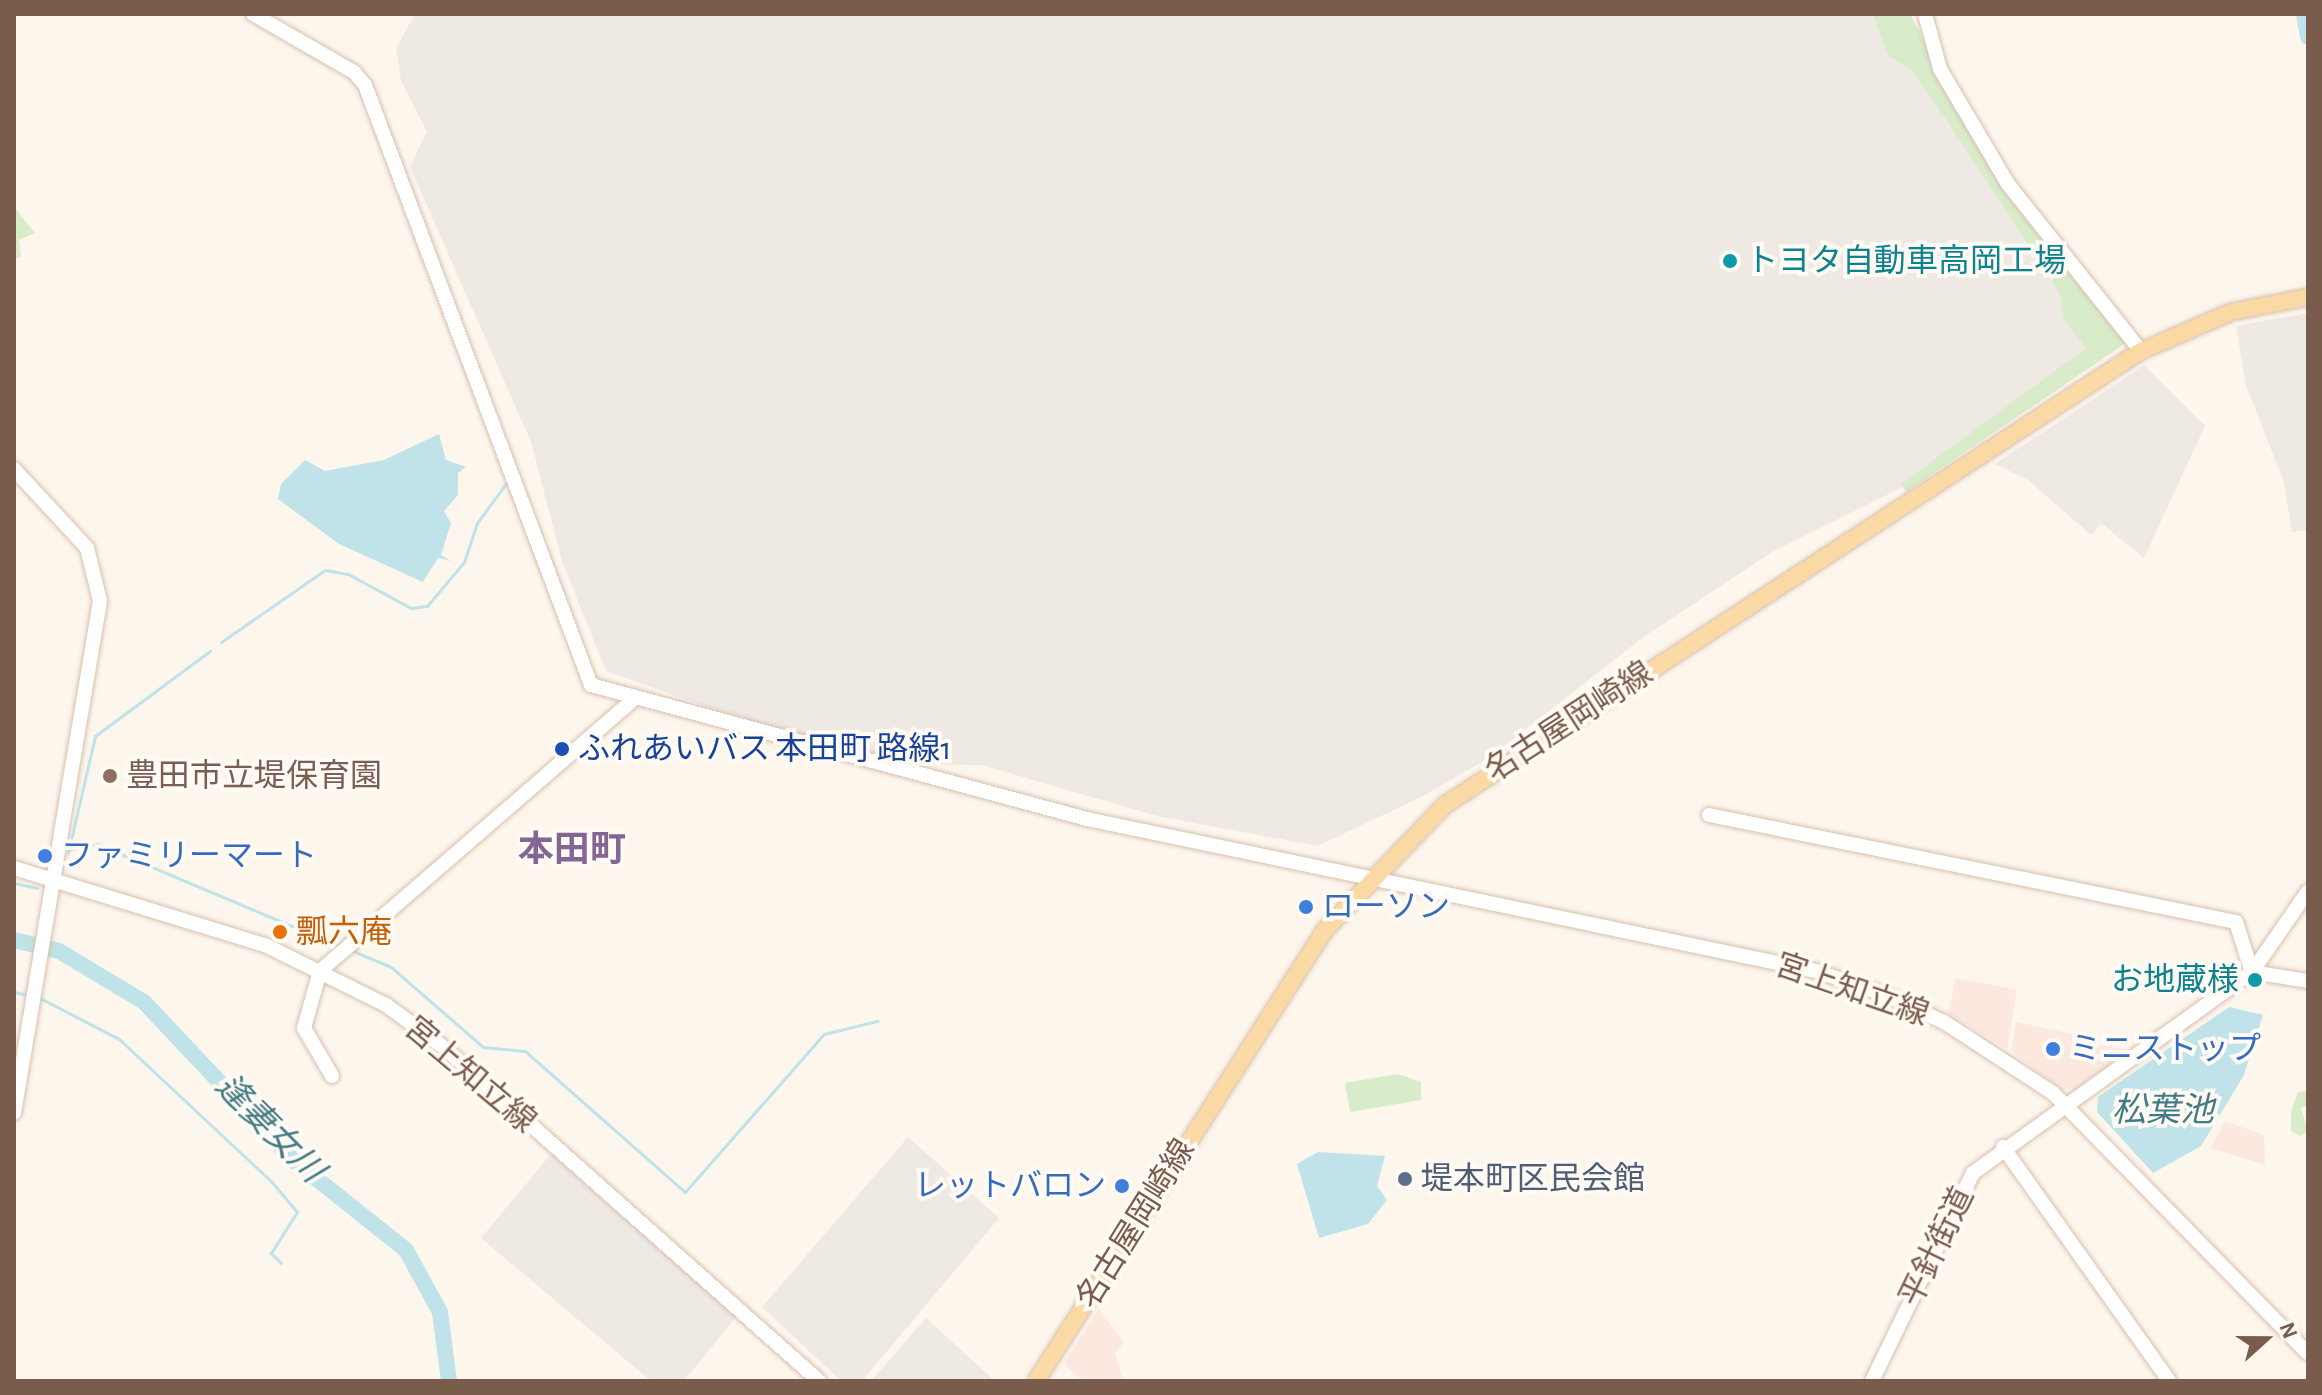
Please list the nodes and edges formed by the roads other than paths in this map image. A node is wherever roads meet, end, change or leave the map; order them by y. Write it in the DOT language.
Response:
graph roads {
  1 [pos="253,14"];
  2 [pos="1925,14"];
  3 [pos="2308,297"];
  4 [pos="2141,351"];
  5 [pos="14,469"];
  6 [pos="634,699"];
  7 [pos="1709,815"];
  8 [pos="14,868"];
  9 [pos="1369,878"];
  10 [pos="55,880"];
  11 [pos="2308,891"];
  12 [pos="320,971"];
  13 [pos="2252,972"];
  14 [pos="2308,981"];
  15 [pos="332,1076"];
  16 [pos="2065,1105"];
  17 [pos="14,1113"];
  18 [pos="2003,1147"];
  19 [pos="2308,1353"];
  20 [pos="819,1381"];
  21 [pos="1036,1381"];
  22 [pos="1872,1381"];
  23 [pos="2169,1381"];
  1 -- 6 [label="street, 宮上知立線"];
  2 -- 4 [label="street"];
  3 -- 4 [label="main road, 名古屋岡崎線"];
  4 -- 9 [label="main road, 名古屋岡崎線"];
  5 -- 10 [label="street"];
  6 -- 9 [label="street, 宮上知立線"];
  6 -- 12 [label="street"];
  7 -- 13 [label="street"];
  8 -- 10 [label="street, 宮上知立線"];
  9 -- 16 [label="street, 宮上知立線"];
  9 -- 21 [label="main road, 名古屋岡崎線"];
  10 -- 12 [label="street, 宮上知立線"];
  10 -- 17 [label="street"];
  11 -- 13 [label="street, 平針街道"];
  12 -- 15 [label="street"];
  12 -- 20 [label="street, 宮上知立線"];
  13 -- 14 [label="street"];
  13 -- 16 [label="street, 平針街道"];
  16 -- 18 [label="street, 平針街道"];
  16 -- 19 [label="street, 宮上知立線"];
  18 -- 22 [label="street, 平針街道"];
  18 -- 23 [label="street"];
}
